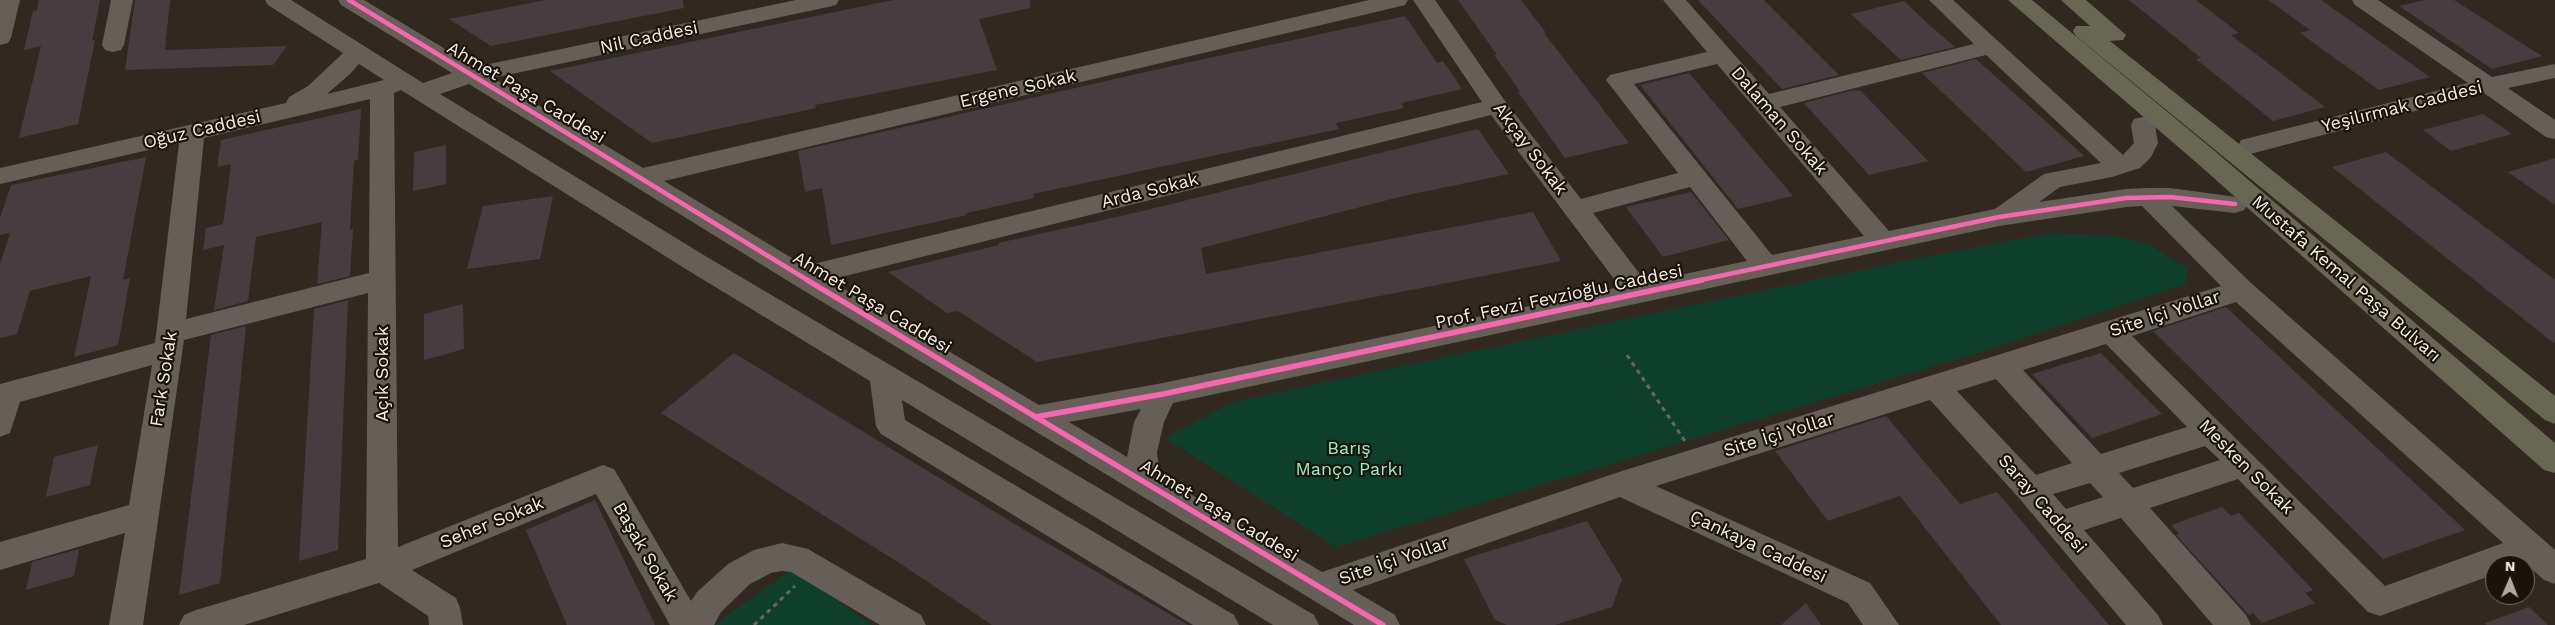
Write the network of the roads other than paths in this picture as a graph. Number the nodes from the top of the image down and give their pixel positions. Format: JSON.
{"nodes":[{"id":1,"x":9,"y":0,"type":"edge"},
{"id":2,"x":122,"y":0,"type":"edge"},
{"id":3,"x":276,"y":0,"type":"edge"},
{"id":4,"x":349,"y":0,"type":"edge"},
{"id":5,"x":828,"y":0,"type":"edge"},
{"id":6,"x":1397,"y":0,"type":"edge"},
{"id":7,"x":1424,"y":0,"type":"edge"},
{"id":8,"x":1674,"y":0,"type":"edge"},
{"id":9,"x":1940,"y":0,"type":"edge"},
{"id":10,"x":1998,"y":0,"type":"edge"},
{"id":11,"x":2019,"y":0,"type":"edge"},
{"id":12,"x":2047,"y":0,"type":"edge"},
{"id":13,"x":2072,"y":0,"type":"edge"},
{"id":14,"x":2363,"y":0,"type":"edge"},
{"id":15,"x":0,"y":38,"type":"edge"},
{"id":16,"x":113,"y":46,"type":"dead end"},
{"id":17,"x":1990,"y":47,"type":"junction"},
{"id":18,"x":356,"y":52,"type":"junction"},
{"id":19,"x":1723,"y":56,"type":"junction"},
{"id":20,"x":2555,"y":71,"type":"edge"},
{"id":21,"x":470,"y":75,"type":"junction"},
{"id":22,"x":2488,"y":85,"type":"junction"},
{"id":23,"x":402,"y":87,"type":"junction"},
{"id":24,"x":2147,"y":95,"type":"junction"},
{"id":25,"x":1765,"y":103,"type":"junction"},
{"id":26,"x":1497,"y":106,"type":"junction"},
{"id":27,"x":279,"y":112,"type":"junction"},
{"id":28,"x":2143,"y":125,"type":"junction"},
{"id":29,"x":2555,"y":131,"type":"edge"},
{"id":30,"x":192,"y":132,"type":"junction"},
{"id":31,"x":2250,"y":146,"type":"junction"},
{"id":32,"x":2120,"y":166,"type":"junction"},
{"id":33,"x":0,"y":176,"type":"edge"},
{"id":34,"x":1695,"y":177,"type":"junction"},
{"id":35,"x":639,"y":178,"type":"junction"},
{"id":36,"x":2148,"y":197,"type":"junction"},
{"id":37,"x":2235,"y":204,"type":"junction"},
{"id":38,"x":1576,"y":209,"type":"junction"},
{"id":39,"x":1999,"y":217,"type":"junction"},
{"id":40,"x":1884,"y":242,"type":"junction"},
{"id":41,"x":1767,"y":267,"type":"junction"},
{"id":42,"x":802,"y":277,"type":"junction"},
{"id":43,"x":383,"y":279,"type":"junction"},
{"id":44,"x":2241,"y":290,"type":"junction"},
{"id":45,"x":1640,"y":294,"type":"junction"},
{"id":46,"x":2111,"y":332,"type":"junction"},
{"id":47,"x":170,"y":342,"type":"junction"},
{"id":48,"x":2489,"y":359,"type":"junction"},
{"id":49,"x":2002,"y":366,"type":"junction"},
{"id":50,"x":884,"y":377,"type":"junction"},
{"id":51,"x":2459,"y":377,"type":"junction"},
{"id":52,"x":1935,"y":386,"type":"junction"},
{"id":53,"x":1163,"y":394,"type":"junction"},
{"id":54,"x":4,"y":395,"type":"edge"},
{"id":55,"x":2555,"y":412,"type":"edge"},
{"id":56,"x":1035,"y":417,"type":"junction"},
{"id":57,"x":0,"y":425,"type":"edge"},
{"id":58,"x":2211,"y":432,"type":"junction"},
{"id":59,"x":2555,"y":461,"type":"edge"},
{"id":60,"x":2244,"y":465,"type":"junction"},
{"id":61,"x":2095,"y":469,"type":"junction"},
{"id":62,"x":603,"y":478,"type":"joint"},
{"id":63,"x":1145,"y":482,"type":"junction"},
{"id":64,"x":1622,"y":484,"type":"junction"},
{"id":65,"x":2030,"y":489,"type":"junction"},
{"id":66,"x":2127,"y":503,"type":"junction"},
{"id":67,"x":144,"y":514,"type":"junction"},
{"id":68,"x":2060,"y":524,"type":"junction"},
{"id":69,"x":2530,"y":547,"type":"junction"},
{"id":70,"x":0,"y":556,"type":"edge"},
{"id":71,"x":382,"y":568,"type":"junction"},
{"id":72,"x":2555,"y":570,"type":"edge"},
{"id":73,"x":1319,"y":586,"type":"junction"},
{"id":74,"x":126,"y":625,"type":"edge"},
{"id":75,"x":196,"y":625,"type":"edge"},
{"id":76,"x":446,"y":625,"type":"edge"},
{"id":77,"x":688,"y":625,"type":"edge"},
{"id":78,"x":698,"y":625,"type":"edge"},
{"id":79,"x":909,"y":625,"type":"edge"},
{"id":80,"x":1222,"y":625,"type":"edge"},
{"id":81,"x":1302,"y":625,"type":"edge"},
{"id":82,"x":1383,"y":625,"type":"edge"},
{"id":83,"x":1882,"y":625,"type":"edge"},
{"id":84,"x":2146,"y":625,"type":"edge"},
{"id":85,"x":2234,"y":625,"type":"edge"}],
"edges":[{"from":1,"to":15,"type":"street"},
{"from":2,"to":16,"type":"street"},
{"from":3,"to":18,"type":"street"},
{"from":4,"to":21,"type":"street","name":"Ahmet Paşa Caddesi"},
{"from":5,"to":21,"type":"street","name":"Nil Caddesi"},
{"from":6,"to":35,"type":"street","name":"Ergene Sokak"},
{"from":7,"to":26,"type":"street","name":"Akçay Sokak"},
{"from":8,"to":19,"type":"street","name":"Dalaman Sokak"},
{"from":9,"to":17,"type":"street"},
{"from":10,"to":28,"type":"highway"},
{"from":11,"to":24,"type":"highway"},
{"from":12,"to":24,"type":"highway"},
{"from":13,"to":31,"type":"highway"},
{"from":14,"to":22,"type":"street"},
{"from":17,"to":25,"type":"street"},
{"from":17,"to":32,"type":"street"},
{"from":18,"to":23,"type":"street"},
{"from":18,"to":27,"type":"street"},
{"from":19,"to":25,"type":"street","name":"Dalaman Sokak"},
{"from":19,"to":34,"type":"street"},
{"from":20,"to":22,"type":"street","name":"Yeşilırmak Caddesi"},
{"from":21,"to":23,"type":"street","name":"Nil Caddesi"},
{"from":21,"to":35,"type":"street","name":"Ahmet Paşa Caddesi"},
{"from":22,"to":29,"type":"street"},
{"from":22,"to":31,"type":"street","name":"Yeşilırmak Caddesi"},
{"from":23,"to":27,"type":"street","name":"Oğuz Caddesi"},
{"from":23,"to":43,"type":"street","name":"Açık Sokak"},
{"from":23,"to":50,"type":"street"},
{"from":24,"to":48,"type":"highway","name":"Mustafa Kemal Paşa Bulvarı"},
{"from":24,"to":51,"type":"highway","name":"Mustafa Kemal Paşa Bulvarı"},
{"from":25,"to":40,"type":"street","name":"Dalaman Sokak"},
{"from":26,"to":38,"type":"street","name":"Akçay Sokak"},
{"from":26,"to":42,"type":"street","name":"Arda Sokak"},
{"from":27,"to":30,"type":"street","name":"Oğuz Caddesi"},
{"from":28,"to":32,"type":"street"},
{"from":28,"to":37,"type":"highway"},
{"from":30,"to":33,"type":"street","name":"Oğuz Caddesi"},
{"from":30,"to":47,"type":"street","name":"Fark Sokak"},
{"from":31,"to":48,"type":"highway"},
{"from":32,"to":39,"type":"street"},
{"from":34,"to":38,"type":"street"},
{"from":34,"to":41,"type":"street"},
{"from":35,"to":42,"type":"street","name":"Ahmet Paşa Caddesi"},
{"from":36,"to":37,"type":"street","name":"Prof. Fevzi Fevzioğlu Caddesi"},
{"from":36,"to":39,"type":"street","name":"Prof. Fevzi Fevzioğlu Caddesi"},
{"from":36,"to":44,"type":"street"},
{"from":37,"to":51,"type":"highway"},
{"from":38,"to":45,"type":"street","name":"Akçay Sokak"},
{"from":39,"to":40,"type":"street","name":"Prof. Fevzi Fevzioğlu Caddesi"},
{"from":40,"to":41,"type":"street","name":"Prof. Fevzi Fevzioğlu Caddesi"},
{"from":41,"to":45,"type":"street","name":"Prof. Fevzi Fevzioğlu Caddesi"},
{"from":42,"to":56,"type":"street","name":"Ahmet Paşa Caddesi"},
{"from":43,"to":47,"type":"street"},
{"from":43,"to":71,"type":"street","name":"Açık Sokak"},
{"from":44,"to":46,"type":"street","name":"Site İçi Yollar"},
{"from":44,"to":69,"type":"street"},
{"from":45,"to":53,"type":"street","name":"Prof. Fevzi Fevzioğlu Caddesi"},
{"from":46,"to":49,"type":"street","name":"Site İçi Yollar"},
{"from":46,"to":58,"type":"street","name":"Mesken Sokak"},
{"from":47,"to":54,"type":"street"},
{"from":47,"to":67,"type":"street","name":"Fark Sokak"},
{"from":48,"to":55,"type":"highway","name":"Mustafa Kemal Paşa Bulvarı"},
{"from":49,"to":52,"type":"street","name":"Site İçi Yollar"},
{"from":49,"to":61,"type":"street"},
{"from":50,"to":80,"type":"street"},
{"from":50,"to":81,"type":"street"},
{"from":51,"to":59,"type":"highway","name":"Mustafa Kemal Paşa Bulvarı"},
{"from":52,"to":64,"type":"street","name":"Site İçi Yollar"},
{"from":52,"to":65,"type":"street","name":"Saray Caddesi"},
{"from":53,"to":56,"type":"street","name":"Prof. Fevzi Fevzioğlu Caddesi"},
{"from":53,"to":63,"type":"street"},
{"from":54,"to":57,"type":"street"},
{"from":56,"to":63,"type":"street","name":"Ahmet Paşa Caddesi"},
{"from":58,"to":60,"type":"street","name":"Mesken Sokak"},
{"from":58,"to":61,"type":"street"},
{"from":60,"to":66,"type":"street"},
{"from":60,"to":69,"type":"street","name":"Mesken Sokak"},
{"from":61,"to":65,"type":"street"},
{"from":61,"to":66,"type":"street"},
{"from":62,"to":71,"type":"street","name":"Seher Sokak"},
{"from":62,"to":77,"type":"street","name":"Başak Sokak"},
{"from":63,"to":73,"type":"street","name":"Ahmet Paşa Caddesi"},
{"from":64,"to":73,"type":"street","name":"Site İçi Yollar"},
{"from":64,"to":83,"type":"street","name":"Çankaya Caddesi"},
{"from":65,"to":68,"type":"street","name":"Saray Caddesi"},
{"from":66,"to":68,"type":"street"},
{"from":66,"to":85,"type":"street"},
{"from":67,"to":70,"type":"street"},
{"from":67,"to":74,"type":"street","name":"Fark Sokak"},
{"from":68,"to":84,"type":"street","name":"Saray Caddesi"},
{"from":69,"to":72,"type":"street"},
{"from":71,"to":75,"type":"street"},
{"from":71,"to":76,"type":"street"},
{"from":73,"to":82,"type":"street","name":"Ahmet Paşa Caddesi"},
{"from":78,"to":79,"type":"street"}]}
